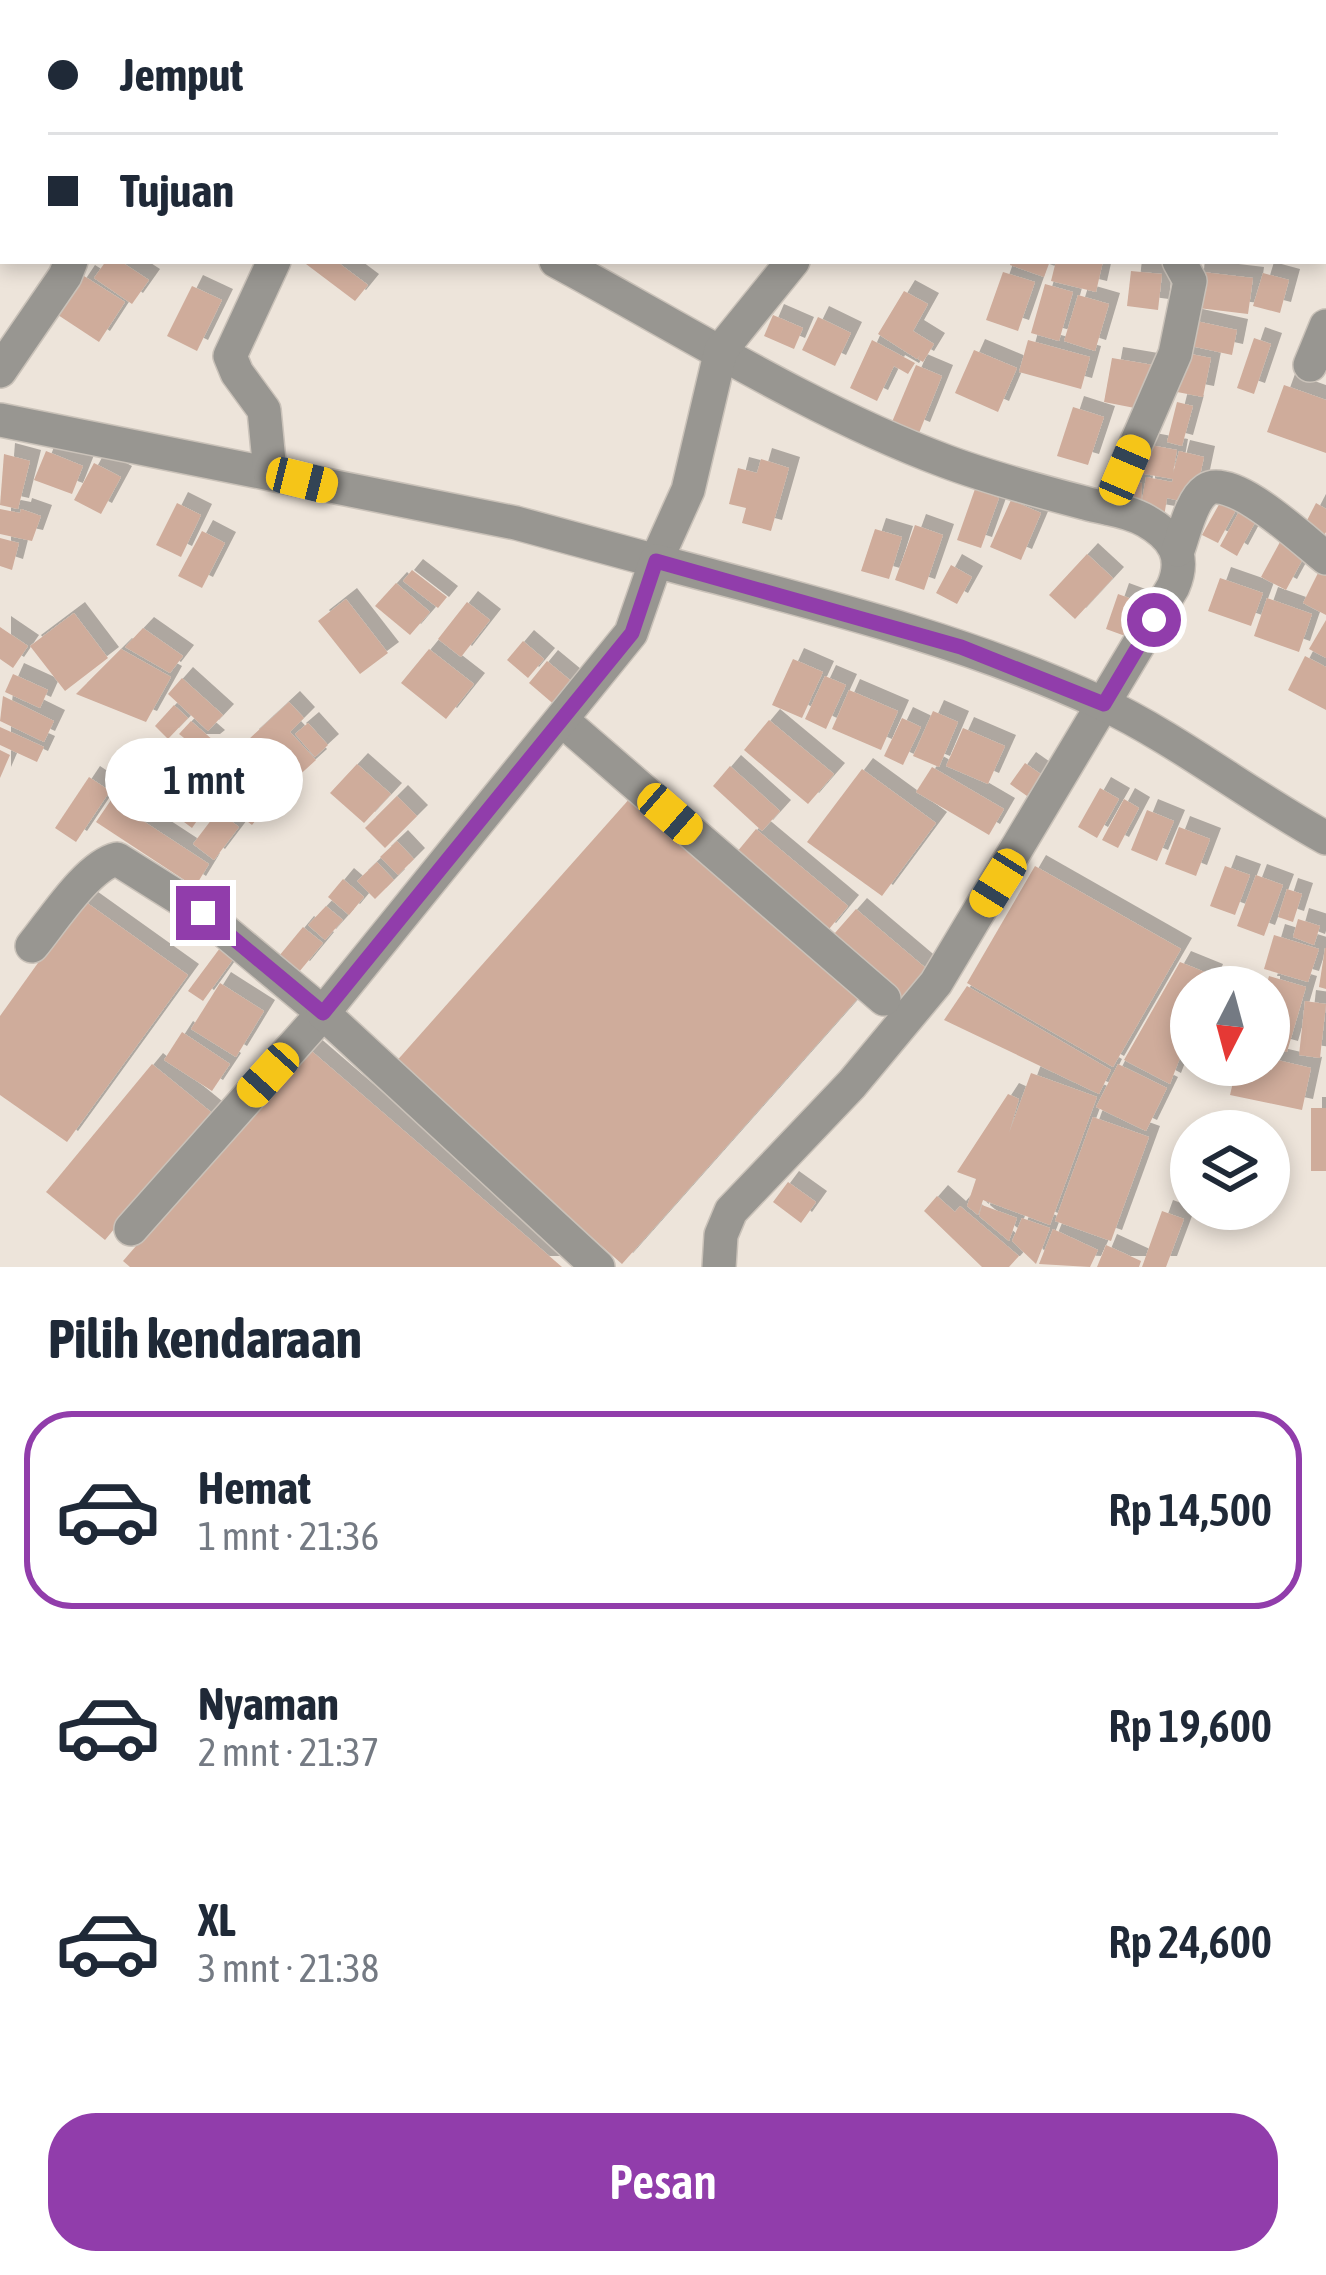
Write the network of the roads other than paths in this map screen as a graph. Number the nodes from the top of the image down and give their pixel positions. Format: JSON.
{"nodes":[{"id":1,"x":69,"y":264,"type":"edge"},
{"id":2,"x":273,"y":264,"type":"edge"},
{"id":3,"x":562,"y":264,"type":"edge"},
{"id":4,"x":791,"y":264,"type":"edge"},
{"id":5,"x":1182,"y":264,"type":"edge"},
{"id":6,"x":1326,"y":326,"type":"edge"},
{"id":7,"x":721,"y":350,"type":"junction"},
{"id":8,"x":1310,"y":365,"type":"dead end"},
{"id":9,"x":0,"y":370,"type":"edge"},
{"id":10,"x":0,"y":420,"type":"edge"},
{"id":11,"x":269,"y":472,"type":"junction"},
{"id":12,"x":1108,"y":508,"type":"junction"},
{"id":13,"x":1178,"y":550,"type":"junction"},
{"id":14,"x":1326,"y":558,"type":"edge"},
{"id":15,"x":656,"y":561,"type":"junction"},
{"id":16,"x":1104,"y":704,"type":"junction"},
{"id":17,"x":563,"y":722,"type":"junction"},
{"id":18,"x":1326,"y":838,"type":"edge"},
{"id":19,"x":32,"y":946,"type":"dead end"},
{"id":20,"x":884,"y":999,"type":"dead end"},
{"id":21,"x":323,"y":1013,"type":"junction"},
{"id":22,"x":131,"y":1229,"type":"dead end"},
{"id":23,"x":598,"y":1267,"type":"edge"},
{"id":24,"x":719,"y":1267,"type":"edge"}],
"edges":[{"from":1,"to":9,"type":"street"},
{"from":2,"to":11,"type":"street"},
{"from":3,"to":7,"type":"street"},
{"from":4,"to":7,"type":"street"},
{"from":5,"to":12,"type":"street"},
{"from":6,"to":8,"type":"street"},
{"from":7,"to":12,"type":"street"},
{"from":7,"to":15,"type":"street"},
{"from":10,"to":11,"type":"street"},
{"from":11,"to":15,"type":"street"},
{"from":12,"to":13,"type":"street"},
{"from":13,"to":14,"type":"street"},
{"from":13,"to":16,"type":"street"},
{"from":15,"to":16,"type":"street"},
{"from":15,"to":17,"type":"street"},
{"from":16,"to":18,"type":"street"},
{"from":16,"to":24,"type":"street"},
{"from":17,"to":20,"type":"street"},
{"from":17,"to":21,"type":"street"},
{"from":19,"to":21,"type":"street"},
{"from":21,"to":22,"type":"street"},
{"from":21,"to":23,"type":"street"}]}
